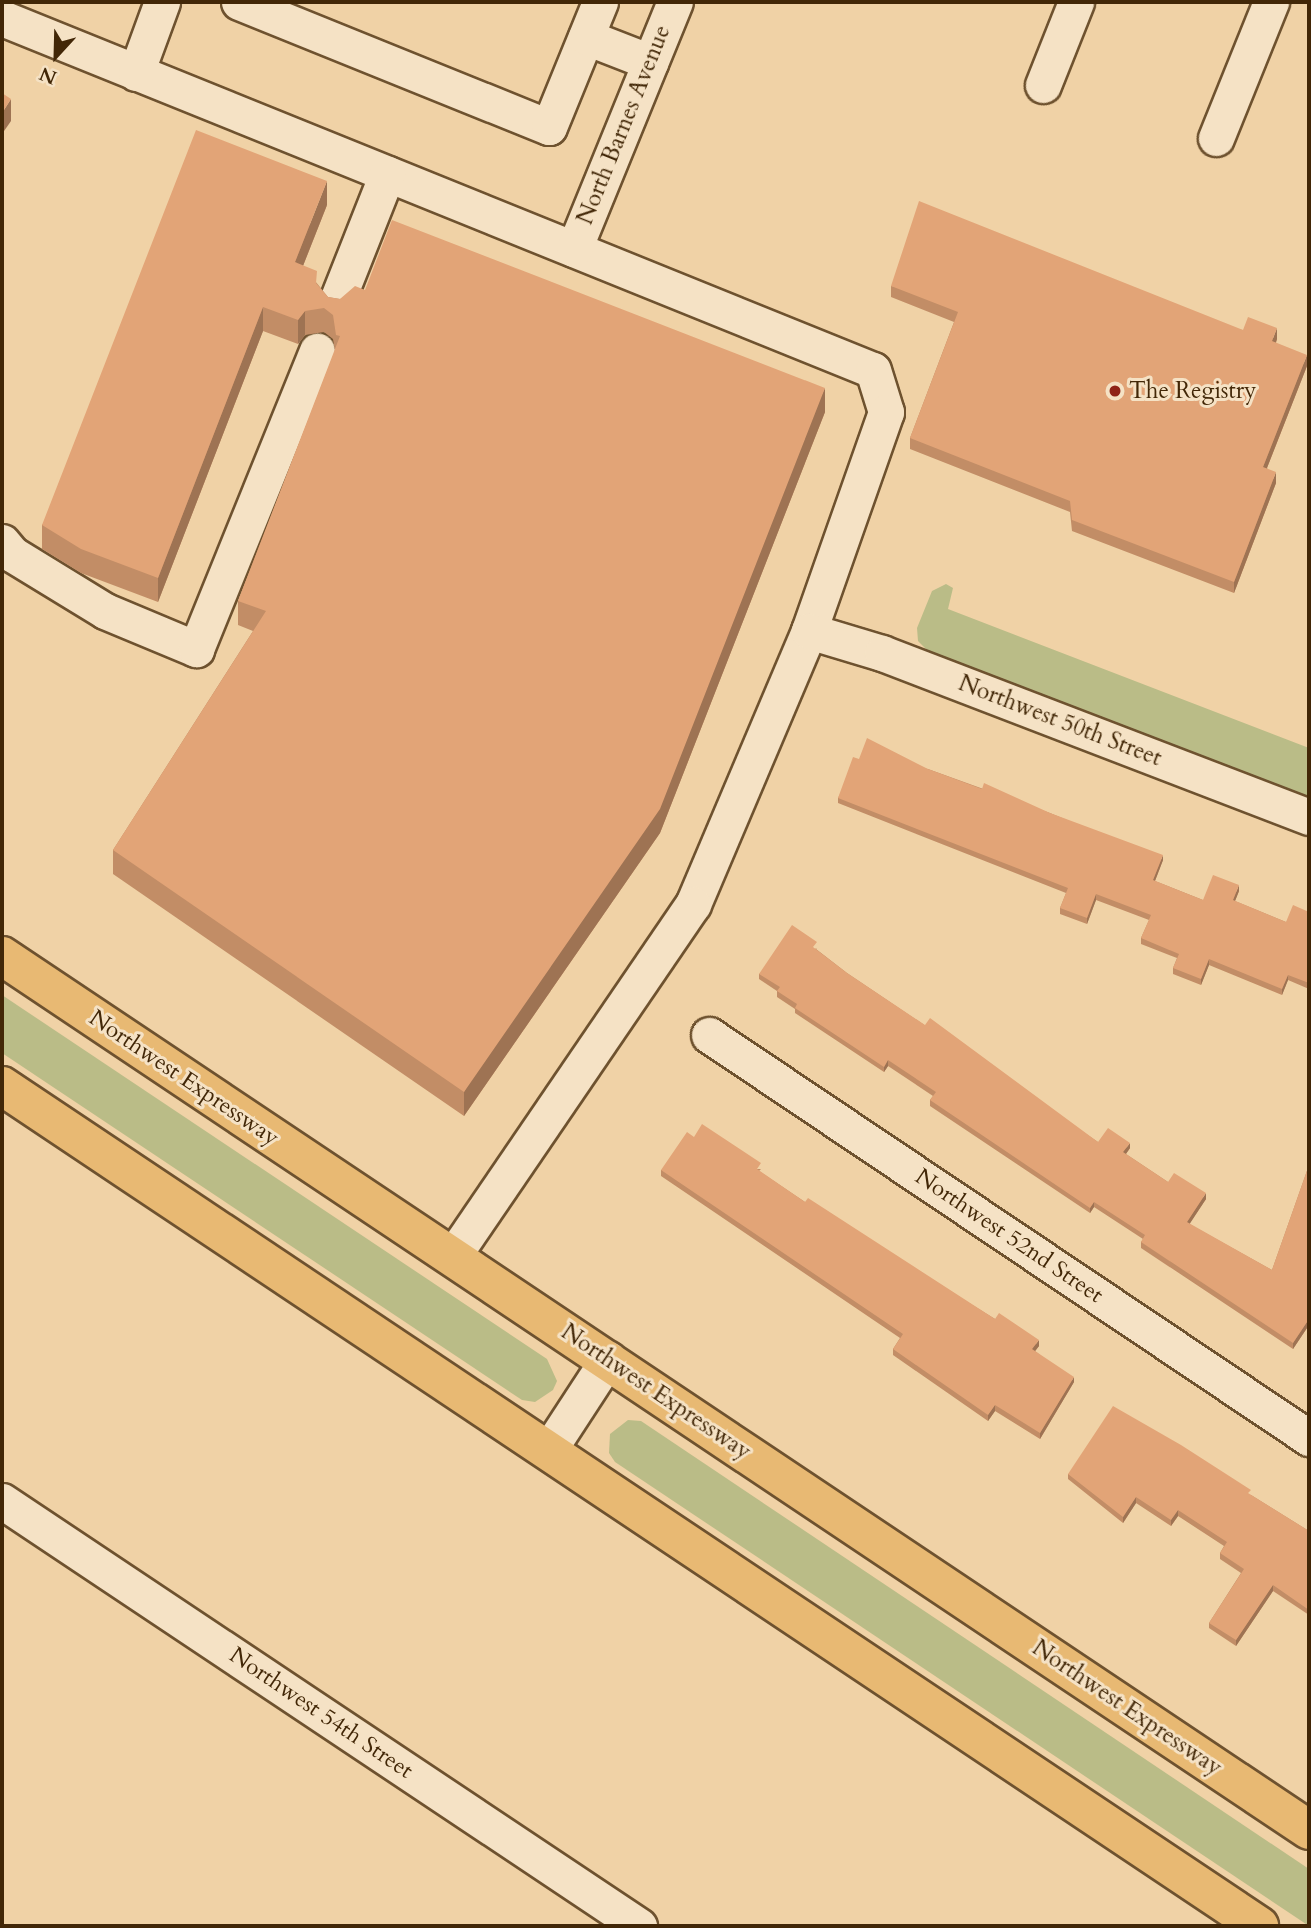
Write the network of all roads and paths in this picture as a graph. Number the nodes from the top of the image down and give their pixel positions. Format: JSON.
{"nodes":[{"id":1,"x":162,"y":2,"type":"edge"},
{"id":2,"x":239,"y":2,"type":"edge"},
{"id":3,"x":600,"y":2,"type":"edge"},
{"id":4,"x":675,"y":2,"type":"edge"},
{"id":5,"x":1076,"y":2,"type":"edge"},
{"id":6,"x":1272,"y":2,"type":"edge"},
{"id":7,"x":2,"y":18,"type":"edge"},
{"id":8,"x":586,"y":37,"type":"junction"},
{"id":9,"x":650,"y":62,"type":"junction"},
{"id":10,"x":136,"y":73,"type":"junction"},
{"id":11,"x":1043,"y":85,"type":"dead end"},
{"id":12,"x":1216,"y":138,"type":"dead end"},
{"id":13,"x":387,"y":174,"type":"junction"},
{"id":14,"x":574,"y":249,"type":"junction"},
{"id":15,"x":336,"y":303,"type":"edge"},
{"id":16,"x":317,"y":352,"type":"dead end"},
{"id":17,"x":2,"y":541,"type":"edge"},
{"id":18,"x":809,"y":631,"type":"junction"},
{"id":19,"x":1309,"y":817,"type":"edge"},
{"id":20,"x":2,"y":956,"type":"edge"},
{"id":21,"x":709,"y":1035,"type":"dead end"},
{"id":22,"x":2,"y":1086,"type":"edge"},
{"id":23,"x":453,"y":1256,"type":"junction"},
{"id":24,"x":608,"y":1359,"type":"junction"},
{"id":25,"x":1309,"y":1438,"type":"edge"},
{"id":26,"x":548,"y":1451,"type":"junction"},
{"id":27,"x":2,"y":1501,"type":"edge"},
{"id":28,"x":1309,"y":1830,"type":"edge"},
{"id":29,"x":639,"y":1926,"type":"edge"},
{"id":30,"x":1259,"y":1926,"type":"edge"}],
"edges":[{"from":1,"to":10,"type":"street"},
{"from":2,"to":8,"type":"street"},
{"from":3,"to":8,"type":"street"},
{"from":4,"to":9,"type":"street","name":"North Barnes Avenue"},
{"from":5,"to":11,"type":"street"},
{"from":6,"to":12,"type":"street"},
{"from":7,"to":10,"type":"street"},
{"from":8,"to":9,"type":"street"},
{"from":9,"to":14,"type":"street","name":"North Barnes Avenue"},
{"from":10,"to":13,"type":"street"},
{"from":13,"to":14,"type":"street"},
{"from":13,"to":15,"type":"street"},
{"from":14,"to":18,"type":"street"},
{"from":16,"to":17,"type":"street"},
{"from":18,"to":19,"type":"street","name":"Northwest 50th Street"},
{"from":18,"to":23,"type":"street"},
{"from":20,"to":23,"type":"highway","name":"Northwest Expressway"},
{"from":21,"to":25,"type":"street","name":"Northwest 52nd Street"},
{"from":22,"to":26,"type":"highway"},
{"from":23,"to":24,"type":"highway","name":"Northwest Expressway"},
{"from":24,"to":26,"type":"street"},
{"from":24,"to":28,"type":"highway","name":"Northwest Expressway"},
{"from":26,"to":30,"type":"highway"},
{"from":27,"to":29,"type":"street","name":"Northwest 54th Street"}]}
